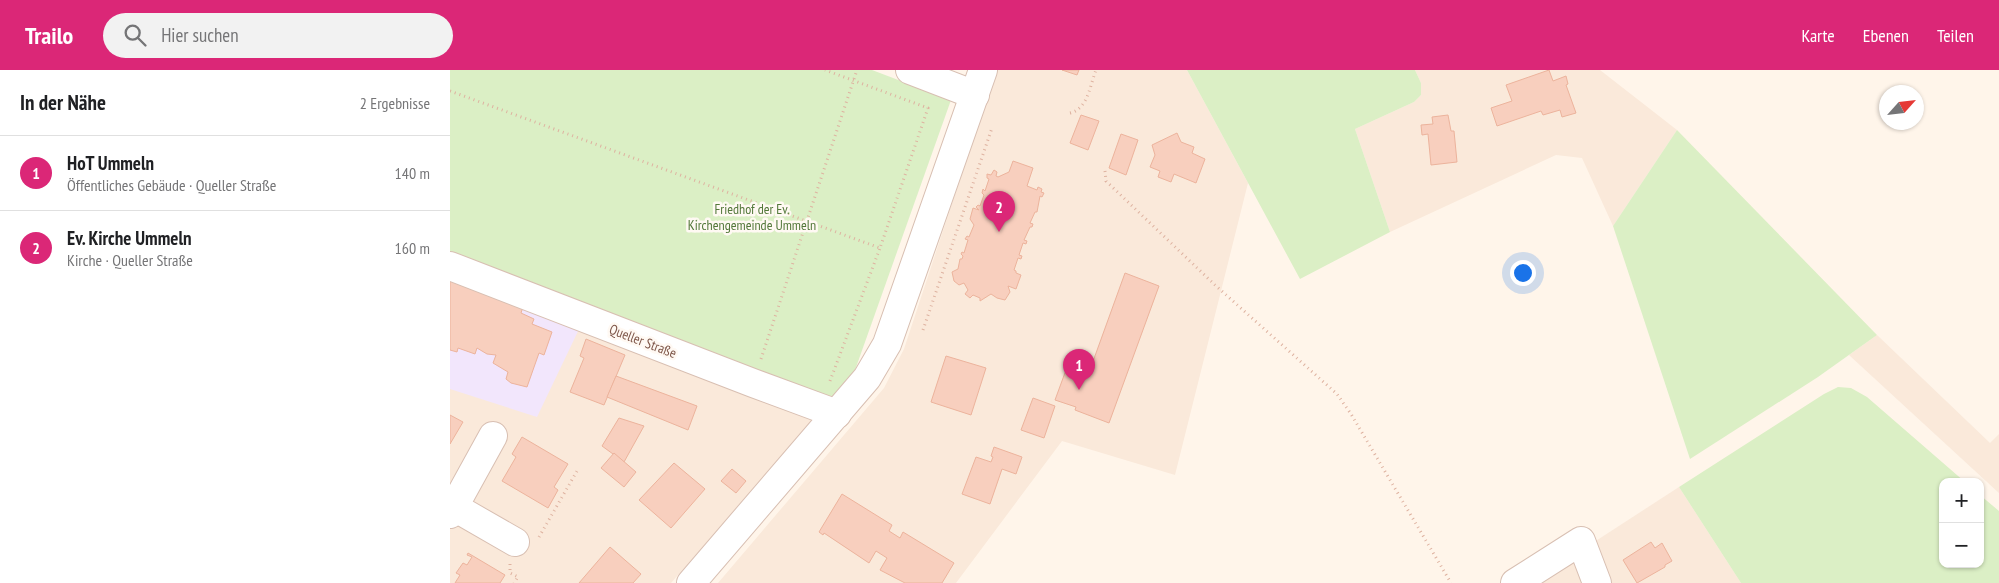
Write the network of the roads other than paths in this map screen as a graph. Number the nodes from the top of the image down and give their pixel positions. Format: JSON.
{"nodes":[{"id":1,"x":910,"y":70,"type":"edge"},
{"id":2,"x":979,"y":82,"type":"edge"},
{"id":3,"x":450,"y":266,"type":"edge"},
{"id":4,"x":837,"y":414,"type":"junction"},
{"id":5,"x":493,"y":436,"type":"dead end"},
{"id":6,"x":452,"y":510,"type":"edge"},
{"id":7,"x":515,"y":542,"type":"dead end"},
{"id":8,"x":691,"y":583,"type":"edge"},
{"id":9,"x":1515,"y":583,"type":"edge"},
{"id":10,"x":1597,"y":583,"type":"edge"}],
"edges":[{"from":1,"to":2,"type":"street"},
{"from":2,"to":4,"type":"street"},
{"from":3,"to":4,"type":"street","name":"Queller Straße"},
{"from":4,"to":8,"type":"street"},
{"from":5,"to":6,"type":"street"},
{"from":6,"to":7,"type":"street"},
{"from":9,"to":10,"type":"street"}]}
